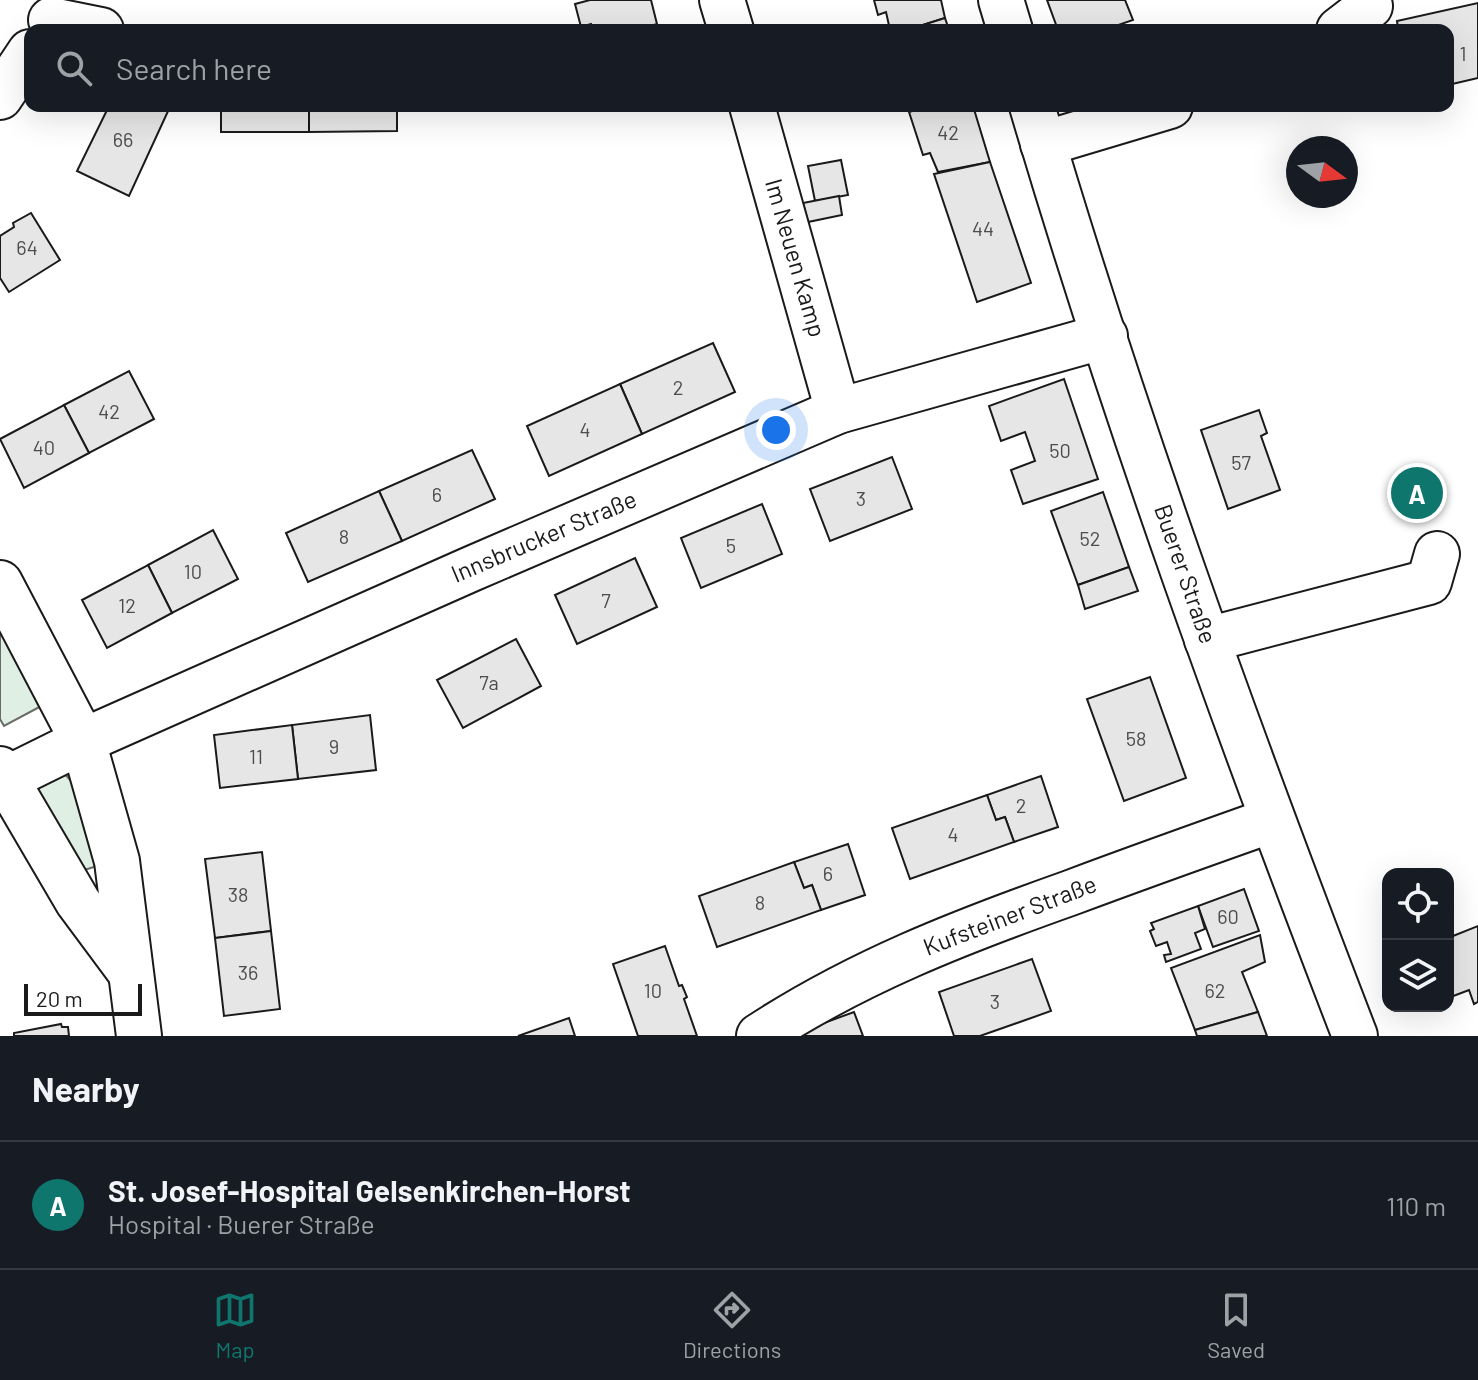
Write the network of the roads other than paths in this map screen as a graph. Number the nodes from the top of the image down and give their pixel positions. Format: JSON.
{"nodes":[{"id":1,"x":722,"y":0,"type":"edge"},
{"id":2,"x":1001,"y":0,"type":"edge"},
{"id":3,"x":1368,"y":0,"type":"edge"},
{"id":4,"x":729,"y":24,"type":"edge"},
{"id":5,"x":1008,"y":24,"type":"edge"},
{"id":6,"x":1347,"y":24,"type":"edge"},
{"id":7,"x":24,"y":59,"type":"edge"},
{"id":8,"x":0,"y":97,"type":"edge"},
{"id":9,"x":754,"y":112,"type":"edge"},
{"id":10,"x":1128,"y":112,"type":"edge"},
{"id":11,"x":1038,"y":125,"type":"edge"},
{"id":12,"x":1105,"y":336,"type":"junction"},
{"id":13,"x":838,"y":411,"type":"junction"},
{"id":14,"x":1437,"y":554,"type":"dead end"},
{"id":15,"x":0,"y":583,"type":"edge"},
{"id":16,"x":1207,"y":640,"type":"junction"},
{"id":17,"x":83,"y":741,"type":"junction"},
{"id":18,"x":2,"y":777,"type":"edge"},
{"id":19,"x":1272,"y":820,"type":"junction"},
{"id":20,"x":131,"y":972,"type":"junction"},
{"id":21,"x":139,"y":1036,"type":"edge"},
{"id":22,"x":759,"y":1036,"type":"edge"},
{"id":23,"x":1355,"y":1036,"type":"edge"}],
"edges":[{"from":1,"to":4,"type":"street"},
{"from":2,"to":5,"type":"street"},
{"from":3,"to":6,"type":"street"},
{"from":7,"to":8,"type":"street"},
{"from":9,"to":13,"type":"street","name":"Im Neuen Kamp"},
{"from":10,"to":11,"type":"street"},
{"from":11,"to":12,"type":"street","name":"Buerer Straße"},
{"from":12,"to":13,"type":"street","name":"Innsbrucker Straße"},
{"from":12,"to":16,"type":"street","name":"Buerer Straße"},
{"from":13,"to":17,"type":"street","name":"Innsbrucker Straße"},
{"from":14,"to":16,"type":"street"},
{"from":15,"to":17,"type":"street"},
{"from":16,"to":19,"type":"street","name":"Buerer Straße"},
{"from":17,"to":18,"type":"street","name":"Innsbrucker Straße"},
{"from":17,"to":20,"type":"street"},
{"from":18,"to":20,"type":"street"},
{"from":19,"to":22,"type":"street","name":"Kufsteiner Straße"},
{"from":19,"to":23,"type":"street","name":"Buerer Straße"},
{"from":20,"to":21,"type":"street"}]}
